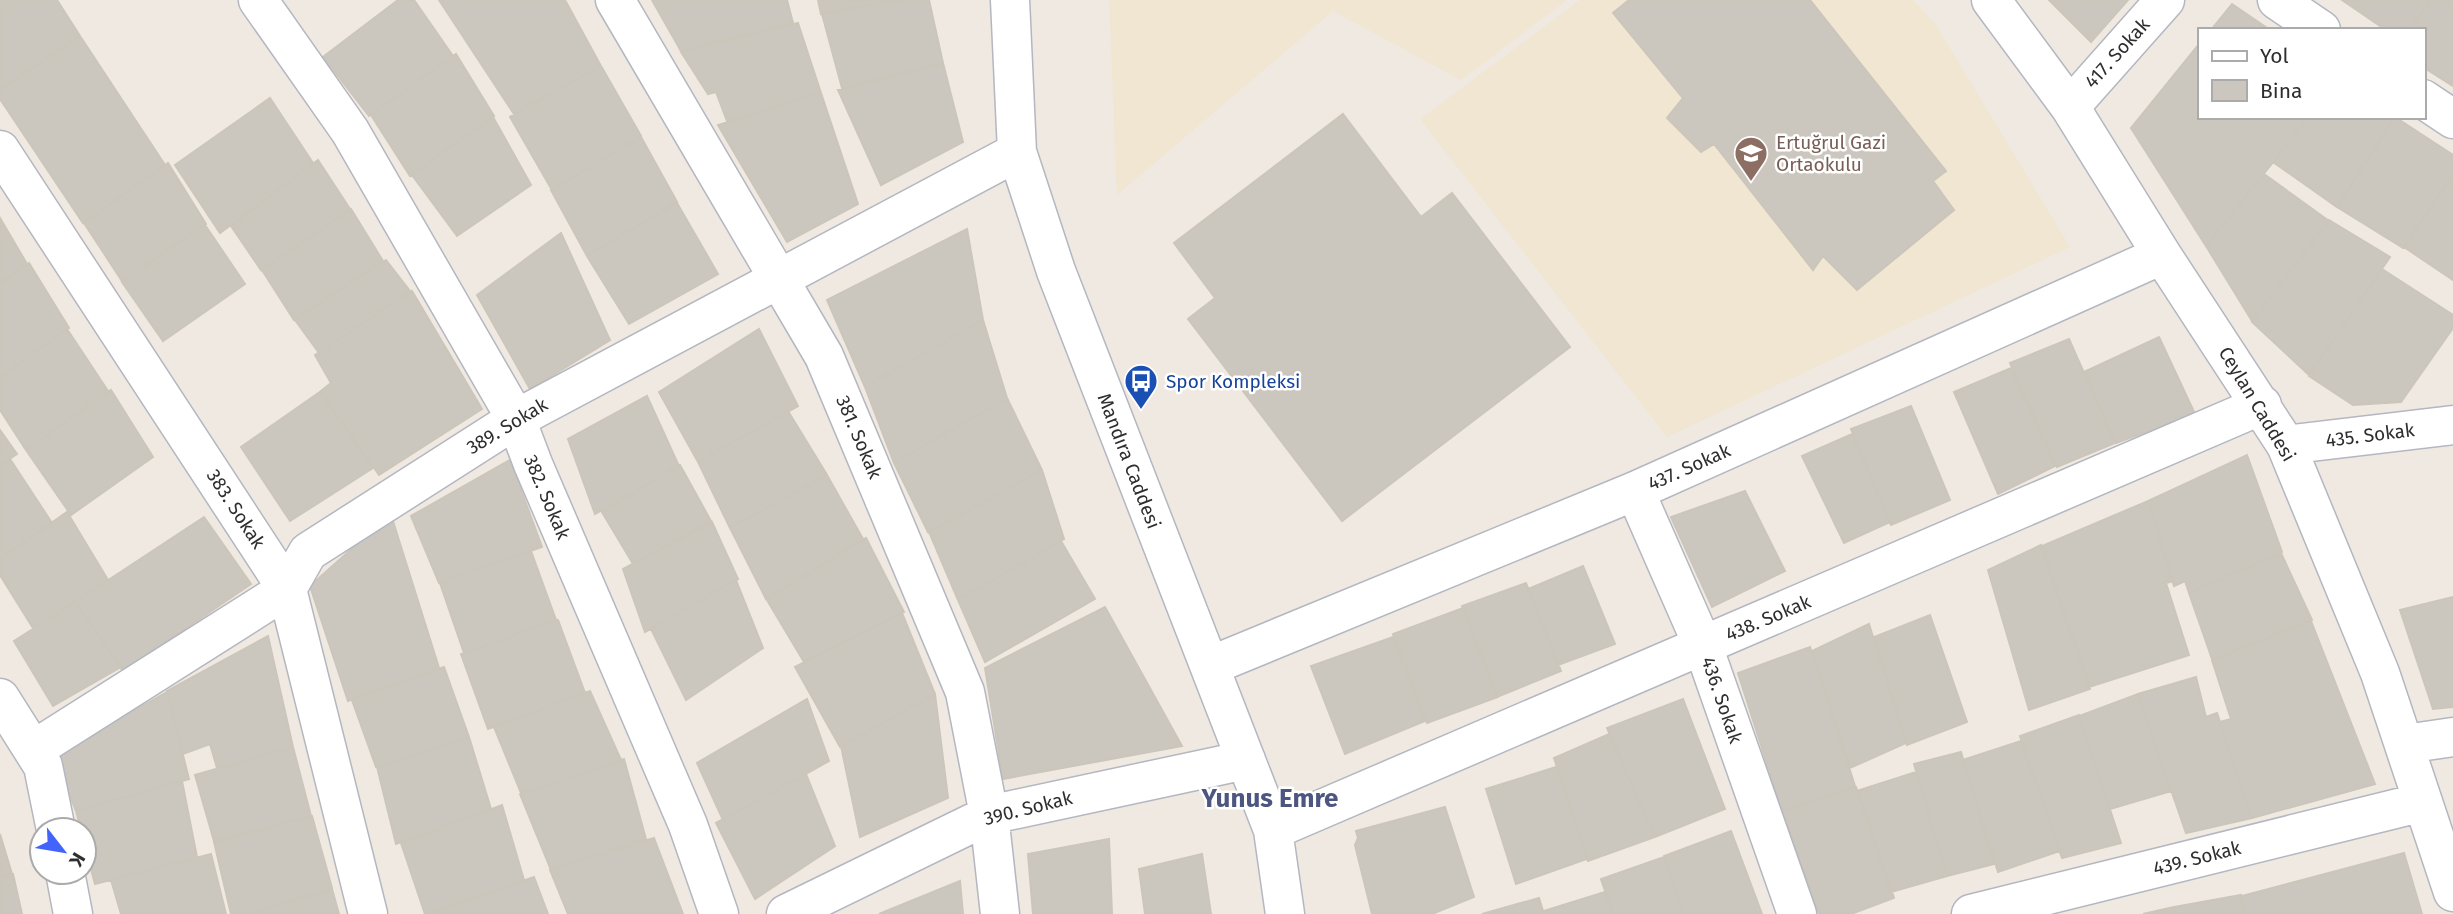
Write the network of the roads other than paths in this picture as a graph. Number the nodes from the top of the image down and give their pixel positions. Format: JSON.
{"nodes":[{"id":1,"x":258,"y":0,"type":"edge"},
{"id":2,"x":615,"y":0,"type":"edge"},
{"id":3,"x":1010,"y":0,"type":"edge"},
{"id":4,"x":1991,"y":0,"type":"edge"},
{"id":5,"x":2165,"y":0,"type":"edge"},
{"id":6,"x":2277,"y":0,"type":"edge"},
{"id":7,"x":2318,"y":28,"type":"edge"},
{"id":8,"x":2425,"y":100,"type":"edge"},
{"id":9,"x":2070,"y":107,"type":"junction"},
{"id":10,"x":2453,"y":119,"type":"edge"},
{"id":11,"x":0,"y":150,"type":"edge"},
{"id":12,"x":1017,"y":152,"type":"junction"},
{"id":13,"x":2162,"y":255,"type":"junction"},
{"id":14,"x":778,"y":281,"type":"junction"},
{"id":15,"x":2262,"y":405,"type":"junction"},
{"id":16,"x":516,"y":419,"type":"junction"},
{"id":17,"x":2453,"y":425,"type":"edge"},
{"id":18,"x":2286,"y":444,"type":"junction"},
{"id":19,"x":1635,"y":491,"type":"junction"},
{"id":20,"x":287,"y":589,"type":"junction"},
{"id":21,"x":1703,"y":646,"type":"junction"},
{"id":22,"x":1210,"y":666,"type":"junction"},
{"id":23,"x":0,"y":698,"type":"edge"},
{"id":24,"x":2453,"y":737,"type":"edge"},
{"id":25,"x":2405,"y":744,"type":"junction"},
{"id":26,"x":33,"y":750,"type":"junction"},
{"id":27,"x":1246,"y":760,"type":"junction"},
{"id":28,"x":2423,"y":802,"type":"junction"},
{"id":29,"x":989,"y":815,"type":"junction"},
{"id":30,"x":53,"y":816,"type":"edge"},
{"id":31,"x":1273,"y":830,"type":"junction"},
{"id":32,"x":68,"y":886,"type":"edge"},
{"id":33,"x":2453,"y":892,"type":"edge"},
{"id":34,"x":74,"y":914,"type":"edge"},
{"id":35,"x":368,"y":914,"type":"edge"},
{"id":36,"x":719,"y":914,"type":"edge"},
{"id":37,"x":786,"y":914,"type":"edge"},
{"id":38,"x":1000,"y":914,"type":"edge"},
{"id":39,"x":1285,"y":914,"type":"edge"},
{"id":40,"x":1797,"y":914,"type":"edge"},
{"id":41,"x":1971,"y":914,"type":"edge"}],
"edges":[{"from":1,"to":16,"type":"street","name":"382. Sokak"},
{"from":2,"to":14,"type":"street","name":"381. Sokak"},
{"from":3,"to":12,"type":"street","name":"Mandıra Caddesi"},
{"from":4,"to":9,"type":"street","name":"Ceylan Caddesi"},
{"from":5,"to":9,"type":"street","name":"417. Sokak"},
{"from":6,"to":7,"type":"street"},
{"from":8,"to":10,"type":"street"},
{"from":9,"to":13,"type":"street","name":"Ceylan Caddesi"},
{"from":11,"to":20,"type":"street","name":"383. Sokak"},
{"from":12,"to":14,"type":"street","name":"389. Sokak"},
{"from":12,"to":22,"type":"street","name":"Mandıra Caddesi"},
{"from":13,"to":15,"type":"street","name":"Ceylan Caddesi"},
{"from":13,"to":19,"type":"street","name":"437. Sokak"},
{"from":14,"to":16,"type":"street","name":"389. Sokak"},
{"from":14,"to":29,"type":"street","name":"381. Sokak"},
{"from":15,"to":18,"type":"street","name":"Ceylan Caddesi"},
{"from":15,"to":21,"type":"street","name":"438. Sokak"},
{"from":16,"to":20,"type":"street","name":"389. Sokak"},
{"from":16,"to":36,"type":"street","name":"382. Sokak"},
{"from":17,"to":18,"type":"street","name":"435. Sokak"},
{"from":18,"to":25,"type":"street","name":"Ceylan Caddesi"},
{"from":19,"to":21,"type":"street","name":"436. Sokak"},
{"from":19,"to":22,"type":"street","name":"437. Sokak"},
{"from":20,"to":26,"type":"street","name":"389. Sokak"},
{"from":20,"to":35,"type":"street","name":"383. Sokak"},
{"from":21,"to":31,"type":"street","name":"438. Sokak"},
{"from":21,"to":40,"type":"street","name":"436. Sokak"},
{"from":22,"to":27,"type":"street","name":"Mandıra Caddesi"},
{"from":23,"to":26,"type":"street"},
{"from":24,"to":25,"type":"street"},
{"from":25,"to":28,"type":"street","name":"Ceylan Caddesi"},
{"from":26,"to":30,"type":"street"},
{"from":27,"to":29,"type":"street","name":"390. Sokak"},
{"from":27,"to":31,"type":"street","name":"Mandıra Caddesi"},
{"from":28,"to":33,"type":"street","name":"Ceylan Caddesi"},
{"from":28,"to":41,"type":"street","name":"439. Sokak"},
{"from":29,"to":37,"type":"street","name":"390. Sokak"},
{"from":29,"to":38,"type":"street","name":"381. Sokak"},
{"from":31,"to":39,"type":"street","name":"Mandıra Caddesi"},
{"from":32,"to":34,"type":"street"}]}
